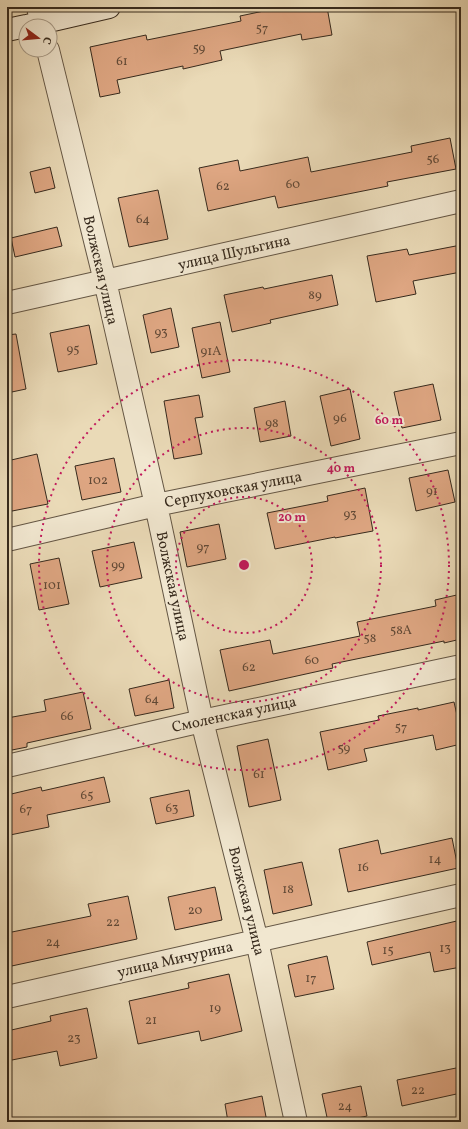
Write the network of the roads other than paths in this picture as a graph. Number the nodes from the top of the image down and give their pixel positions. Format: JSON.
{"nodes":[{"id":1,"x":109,"y":7,"type":"edge"},
{"id":2,"x":55,"y":18,"type":"edge"},
{"id":3,"x":18,"y":27,"type":"edge"},
{"id":4,"x":7,"y":30,"type":"edge"},
{"id":5,"x":50,"y":58,"type":"edge"},
{"id":6,"x":461,"y":201,"type":"edge"},
{"id":7,"x":104,"y":281,"type":"junction"},
{"id":8,"x":7,"y":303,"type":"edge"},
{"id":9,"x":461,"y":444,"type":"edge"},
{"id":10,"x":156,"y":505,"type":"junction"},
{"id":11,"x":7,"y":540,"type":"edge"},
{"id":12,"x":461,"y":666,"type":"edge"},
{"id":13,"x":202,"y":721,"type":"junction"},
{"id":14,"x":7,"y":766,"type":"edge"},
{"id":15,"x":461,"y":895,"type":"edge"},
{"id":16,"x":257,"y":941,"type":"junction"},
{"id":17,"x":7,"y":997,"type":"edge"},
{"id":18,"x":296,"y":1122,"type":"edge"}],
"edges":[{"from":1,"to":2,"type":"street"},
{"from":3,"to":4,"type":"street"},
{"from":5,"to":7,"type":"street","name":"Волжская улица"},
{"from":6,"to":7,"type":"street","name":"улица Шульгина"},
{"from":7,"to":8,"type":"street","name":"улица Шульгина"},
{"from":7,"to":10,"type":"street","name":"Волжская улица"},
{"from":9,"to":10,"type":"street","name":"Серпуховская улица"},
{"from":10,"to":11,"type":"street","name":"Серпуховская улица"},
{"from":10,"to":13,"type":"street","name":"Волжская улица"},
{"from":12,"to":13,"type":"street","name":"Смоленская улица"},
{"from":13,"to":14,"type":"street","name":"Смоленская улица"},
{"from":13,"to":16,"type":"street","name":"Волжская улица"},
{"from":15,"to":16,"type":"street","name":"улица Мичурина"},
{"from":16,"to":17,"type":"street","name":"улица Мичурина"},
{"from":16,"to":18,"type":"street","name":"Волжская улица"}]}
